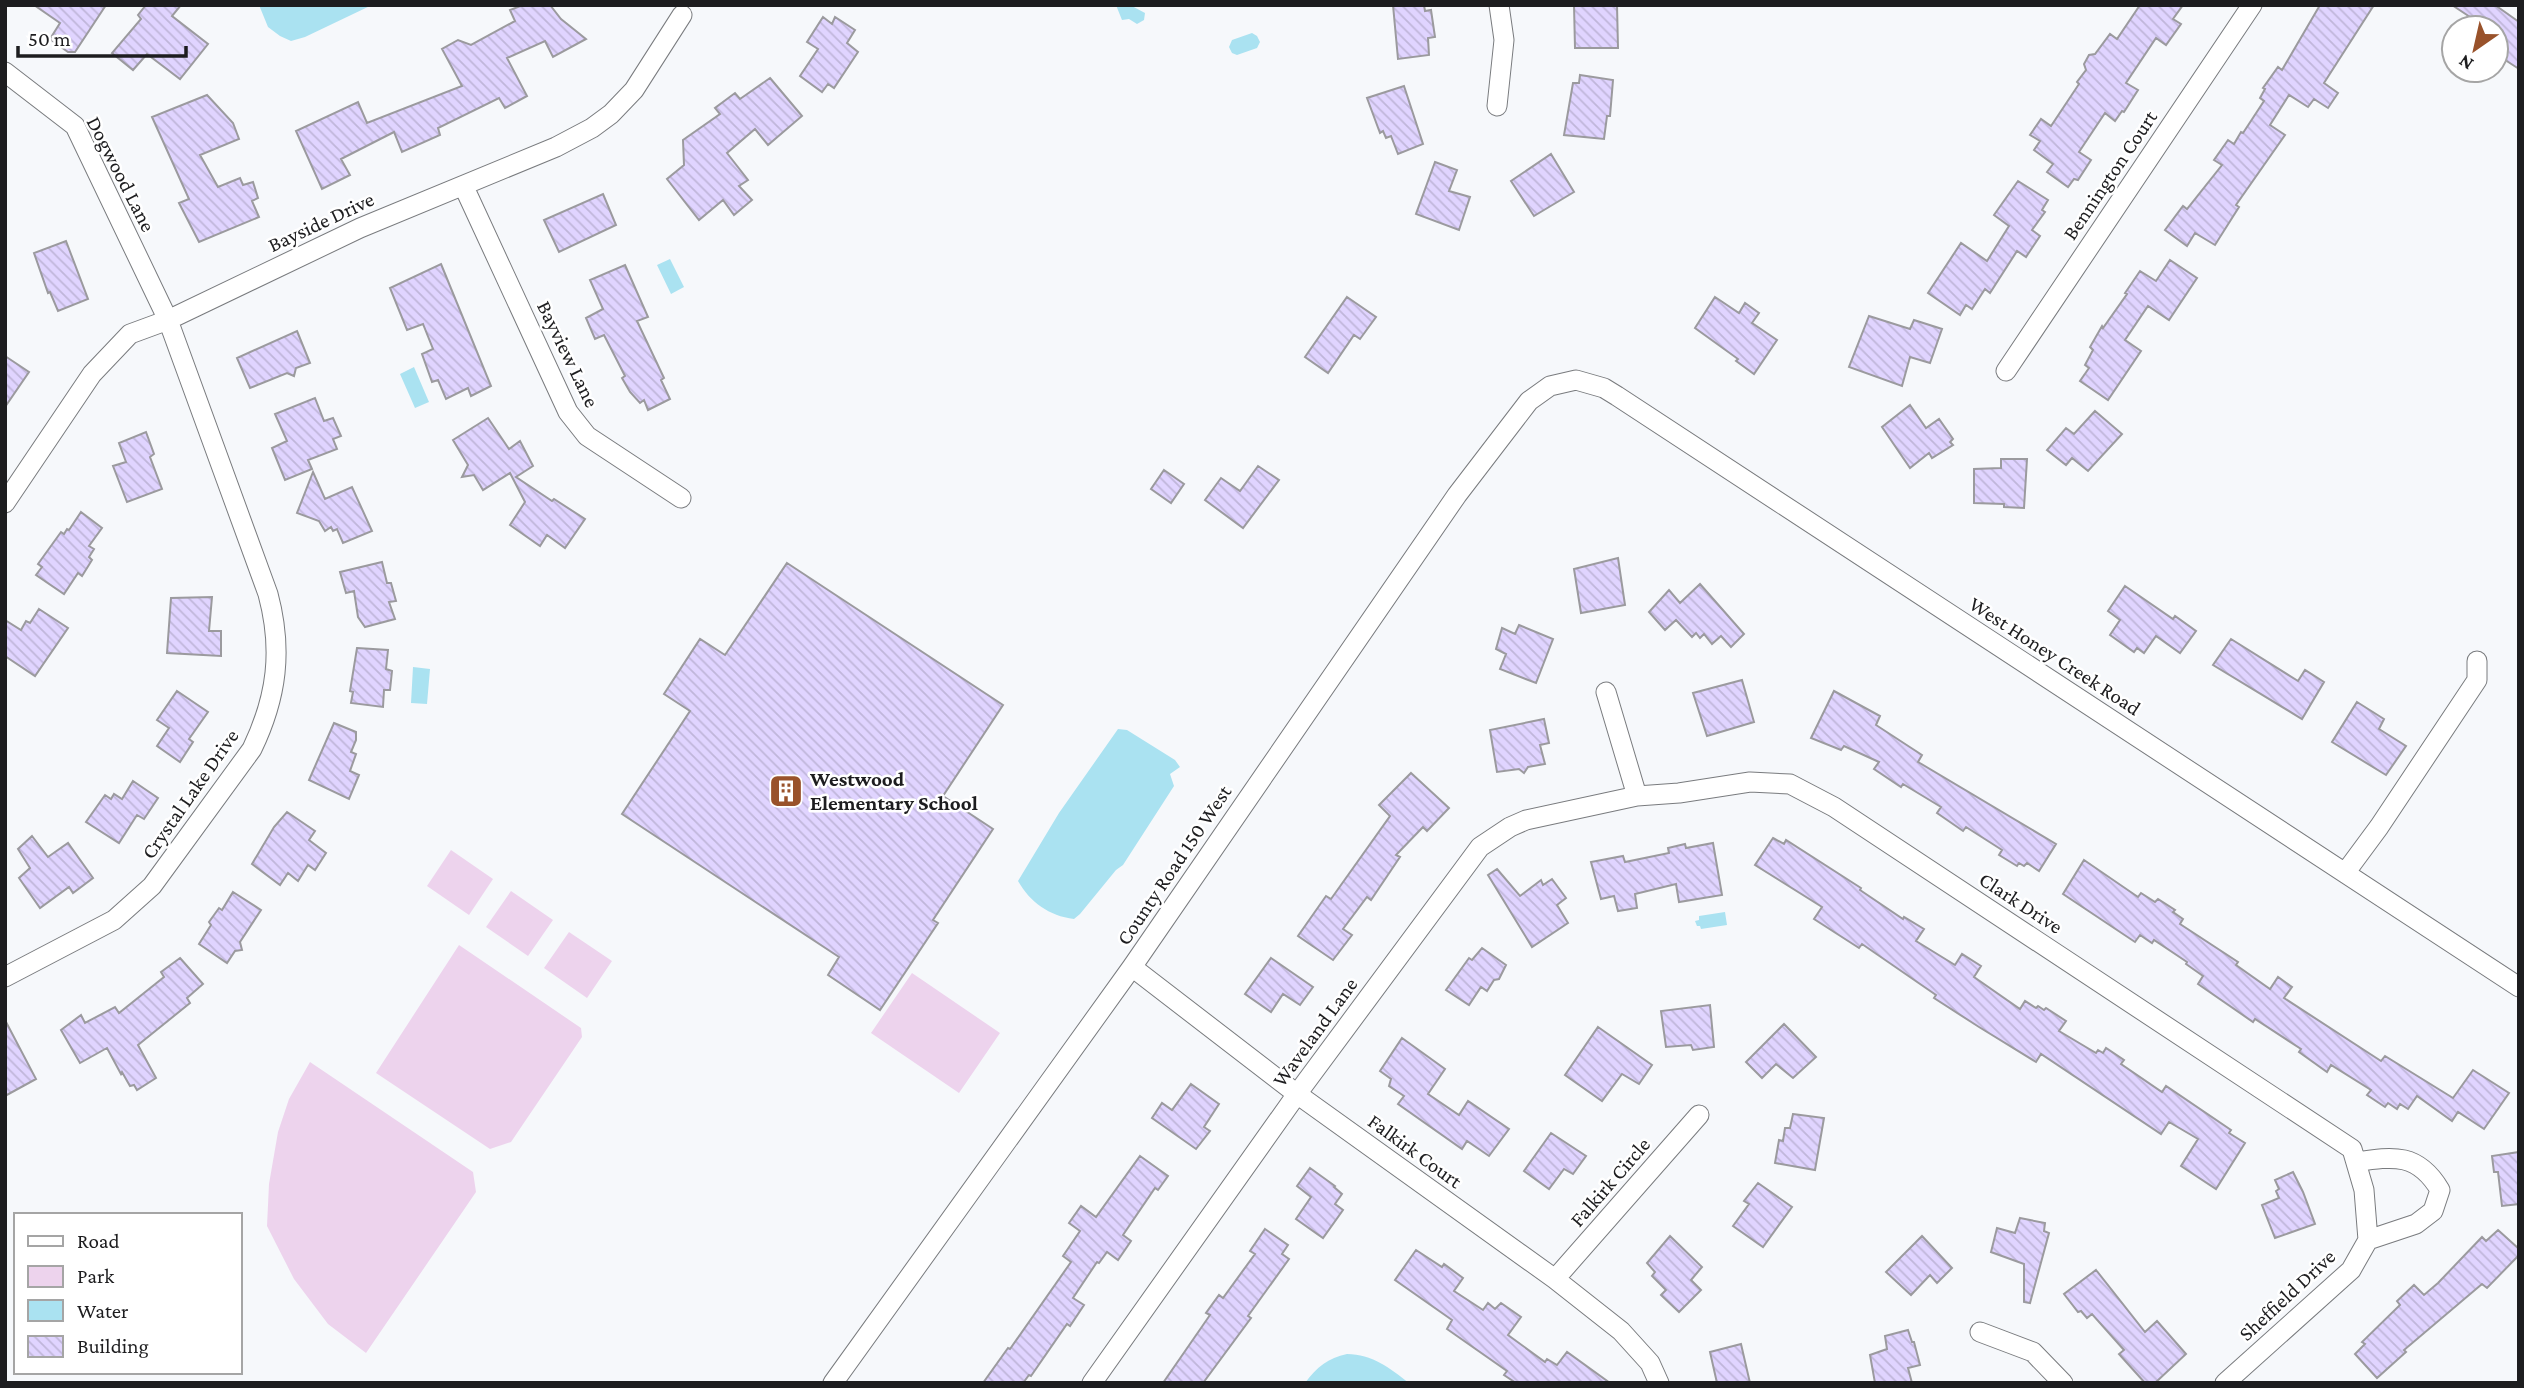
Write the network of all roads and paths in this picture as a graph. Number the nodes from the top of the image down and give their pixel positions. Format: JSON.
{"nodes":[{"id":1,"x":1499,"y":5,"type":"edge"},
{"id":2,"x":2252,"y":5,"type":"edge"},
{"id":3,"x":682,"y":15,"type":"dead end"},
{"id":4,"x":5,"y":72,"type":"edge"},
{"id":5,"x":1497,"y":106,"type":"dead end"},
{"id":6,"x":464,"y":187,"type":"junction"},
{"id":7,"x":168,"y":320,"type":"junction"},
{"id":8,"x":2006,"y":371,"type":"dead end"},
{"id":9,"x":1560,"y":382,"type":"joint"},
{"id":10,"x":681,"y":498,"type":"dead end"},
{"id":11,"x":5,"y":503,"type":"edge"},
{"id":12,"x":2477,"y":661,"type":"dead end"},
{"id":13,"x":1606,"y":692,"type":"dead end"},
{"id":14,"x":1637,"y":796,"type":"junction"},
{"id":15,"x":2345,"y":873,"type":"junction"},
{"id":16,"x":1132,"y":967,"type":"junction"},
{"id":17,"x":5,"y":977,"type":"edge"},
{"id":18,"x":2519,"y":987,"type":"edge"},
{"id":19,"x":1297,"y":1094,"type":"junction"},
{"id":20,"x":1699,"y":1115,"type":"dead end"},
{"id":21,"x":2354,"y":1156,"type":"junction"},
{"id":22,"x":2368,"y":1240,"type":"junction"},
{"id":23,"x":1555,"y":1279,"type":"junction"},
{"id":24,"x":1980,"y":1332,"type":"dead end"},
{"id":25,"x":833,"y":1383,"type":"edge"},
{"id":26,"x":1092,"y":1383,"type":"edge"},
{"id":27,"x":1659,"y":1383,"type":"edge"},
{"id":28,"x":2063,"y":1383,"type":"edge"},
{"id":29,"x":2225,"y":1383,"type":"edge"}],
"edges":[{"from":1,"to":5,"type":"street"},
{"from":2,"to":8,"type":"street","name":"Bennington Court"},
{"from":3,"to":6,"type":"street","name":"Bayside Drive"},
{"from":4,"to":7,"type":"street","name":"Dogwood Lane"},
{"from":6,"to":7,"type":"street","name":"Bayside Drive"},
{"from":6,"to":10,"type":"street","name":"Bayview Lane"},
{"from":7,"to":11,"type":"street","name":"Bayside Drive"},
{"from":7,"to":17,"type":"street","name":"Crystal Lake Drive"},
{"from":9,"to":15,"type":"street","name":"West Honey Creek Road"},
{"from":9,"to":16,"type":"street","name":"County Road 150 West"},
{"from":12,"to":15,"type":"street"},
{"from":13,"to":14,"type":"street"},
{"from":14,"to":19,"type":"street","name":"Waveland Lane"},
{"from":14,"to":21,"type":"street","name":"Clark Drive"},
{"from":15,"to":18,"type":"street","name":"West Honey Creek Road"},
{"from":16,"to":19,"type":"street","name":"Falkirk Court"},
{"from":16,"to":25,"type":"street","name":"County Road 150 West"},
{"from":19,"to":23,"type":"street","name":"Falkirk Court"},
{"from":19,"to":26,"type":"street","name":"Waveland Lane"},
{"from":20,"to":23,"type":"street","name":"Falkirk Circle"},
{"from":21,"to":22,"type":"street"},
{"from":21,"to":22,"type":"street"},
{"from":22,"to":29,"type":"street","name":"Sheffield Drive"},
{"from":23,"to":27,"type":"street","name":"Falkirk Court"},
{"from":24,"to":28,"type":"street"}]}
